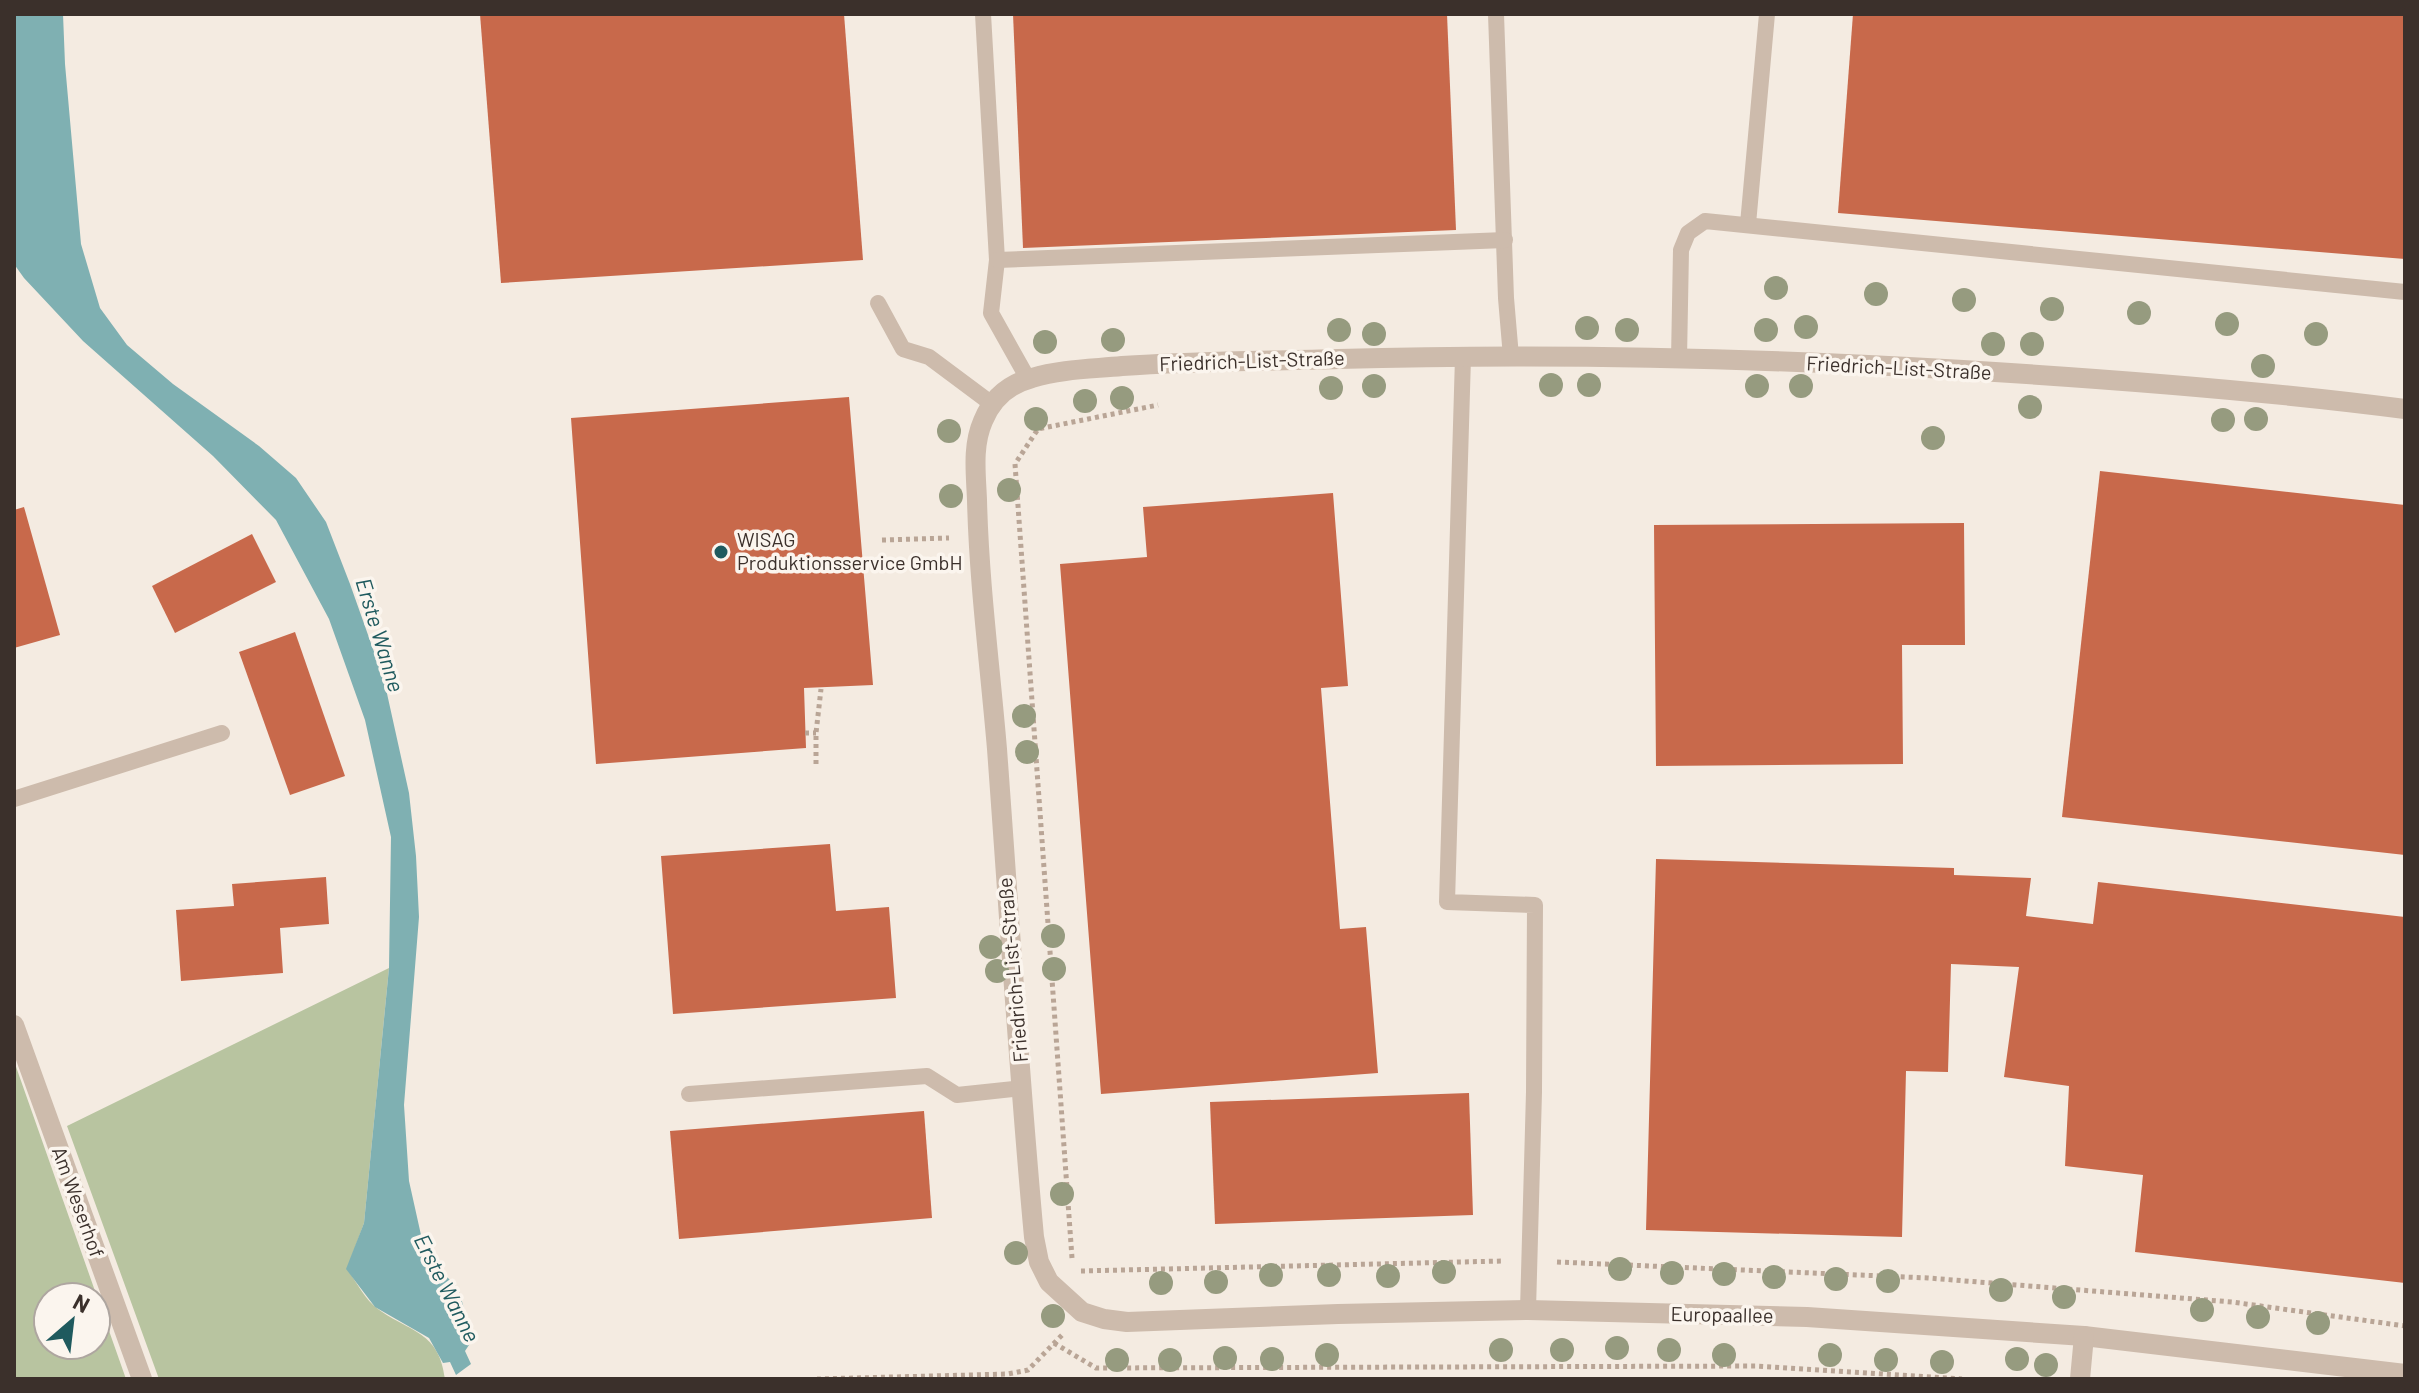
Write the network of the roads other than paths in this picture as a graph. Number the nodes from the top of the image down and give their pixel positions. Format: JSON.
{"nodes":[{"id":1,"x":983,"y":14,"type":"edge"},
{"id":2,"x":1496,"y":14,"type":"edge"},
{"id":3,"x":1767,"y":14,"type":"edge"},
{"id":4,"x":1748,"y":224,"type":"junction"},
{"id":5,"x":1505,"y":240,"type":"junction"},
{"id":6,"x":997,"y":260,"type":"junction"},
{"id":7,"x":2405,"y":292,"type":"edge"},
{"id":8,"x":878,"y":303,"type":"dead end"},
{"id":9,"x":1463,"y":357,"type":"junction"},
{"id":10,"x":1511,"y":357,"type":"junction"},
{"id":11,"x":1679,"y":359,"type":"junction"},
{"id":12,"x":1028,"y":379,"type":"junction"},
{"id":13,"x":992,"y":404,"type":"junction"},
{"id":14,"x":2405,"y":409,"type":"edge"},
{"id":15,"x":222,"y":733,"type":"dead end"},
{"id":16,"x":14,"y":799,"type":"edge"},
{"id":17,"x":14,"y":1025,"type":"edge"},
{"id":18,"x":1023,"y":1088,"type":"junction"},
{"id":19,"x":689,"y":1094,"type":"dead end"},
{"id":20,"x":1049,"y":1282,"type":"joint"},
{"id":21,"x":1528,"y":1310,"type":"junction"},
{"id":22,"x":2084,"y":1336,"type":"junction"},
{"id":23,"x":2405,"y":1374,"type":"edge"},
{"id":24,"x":142,"y":1379,"type":"edge"},
{"id":25,"x":2080,"y":1379,"type":"edge"}],
"edges":[{"from":1,"to":6,"type":"lane"},
{"from":2,"to":5,"type":"lane"},
{"from":3,"to":4,"type":"lane"},
{"from":4,"to":7,"type":"lane"},
{"from":4,"to":11,"type":"lane"},
{"from":5,"to":6,"type":"lane"},
{"from":5,"to":10,"type":"lane"},
{"from":6,"to":12,"type":"lane"},
{"from":8,"to":13,"type":"lane"},
{"from":9,"to":10,"type":"street","name":"Friedrich-List-Straße"},
{"from":9,"to":12,"type":"street","name":"Friedrich-List-Straße"},
{"from":9,"to":21,"type":"lane"},
{"from":10,"to":11,"type":"street","name":"Friedrich-List-Straße"},
{"from":11,"to":14,"type":"street","name":"Friedrich-List-Straße"},
{"from":12,"to":13,"type":"street","name":"Friedrich-List-Straße"},
{"from":13,"to":18,"type":"street","name":"Friedrich-List-Straße"},
{"from":15,"to":16,"type":"lane"},
{"from":17,"to":24,"type":"street","name":"Am Weserhof"},
{"from":18,"to":19,"type":"lane"},
{"from":18,"to":20,"type":"street","name":"Friedrich-List-Straße"},
{"from":20,"to":21,"type":"street","name":"Europaallee"},
{"from":21,"to":22,"type":"street","name":"Europaallee"},
{"from":22,"to":23,"type":"street","name":"Europaallee"},
{"from":22,"to":25,"type":"street"}]}
